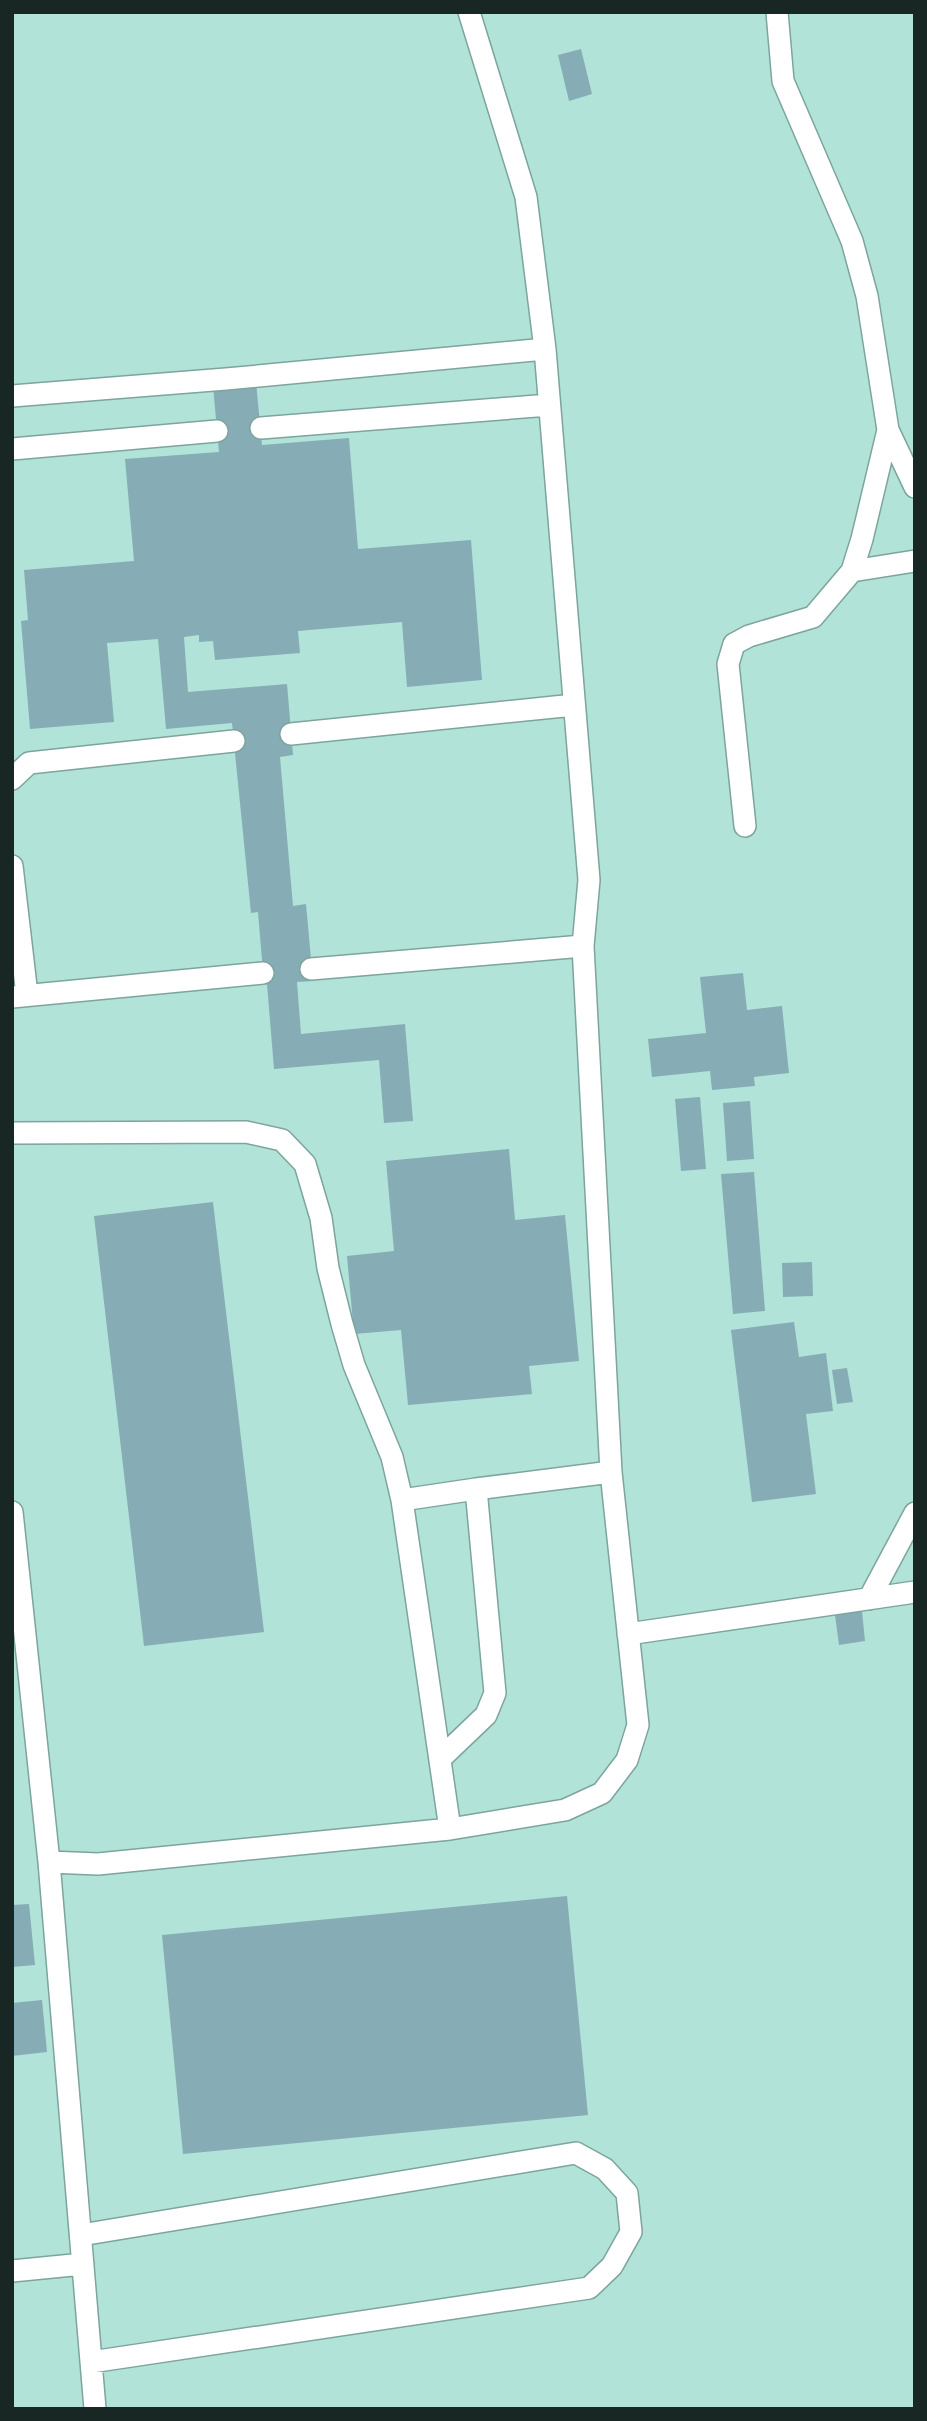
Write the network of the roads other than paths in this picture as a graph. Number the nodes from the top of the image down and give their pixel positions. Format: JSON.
{"nodes":[{"id":1,"x":469,"y":12,"type":"edge"},
{"id":2,"x":777,"y":12,"type":"edge"},
{"id":3,"x":545,"y":349,"type":"junction"},
{"id":4,"x":12,"y":396,"type":"edge"},
{"id":5,"x":549,"y":405,"type":"junction"},
{"id":6,"x":261,"y":428,"type":"dead end"},
{"id":7,"x":888,"y":430,"type":"junction"},
{"id":8,"x":217,"y":431,"type":"dead end"},
{"id":9,"x":12,"y":449,"type":"edge"},
{"id":10,"x":915,"y":487,"type":"edge"},
{"id":11,"x":915,"y":561,"type":"edge"},
{"id":12,"x":852,"y":571,"type":"junction"},
{"id":13,"x":574,"y":705,"type":"junction"},
{"id":14,"x":291,"y":734,"type":"dead end"},
{"id":15,"x":234,"y":741,"type":"dead end"},
{"id":16,"x":12,"y":779,"type":"edge"},
{"id":17,"x":745,"y":826,"type":"dead end"},
{"id":18,"x":12,"y":866,"type":"edge"},
{"id":19,"x":583,"y":946,"type":"junction"},
{"id":20,"x":311,"y":969,"type":"dead end"},
{"id":21,"x":263,"y":973,"type":"dead end"},
{"id":22,"x":19,"y":996,"type":"edge"},
{"id":23,"x":12,"y":1133,"type":"edge"},
{"id":24,"x":611,"y":1472,"type":"junction"},
{"id":25,"x":476,"y":1489,"type":"junction"},
{"id":26,"x":402,"y":1500,"type":"junction"},
{"id":27,"x":12,"y":1512,"type":"edge"},
{"id":28,"x":915,"y":1513,"type":"edge"},
{"id":29,"x":915,"y":1592,"type":"edge"},
{"id":30,"x":869,"y":1599,"type":"junction"},
{"id":31,"x":628,"y":1634,"type":"junction"},
{"id":32,"x":21,"y":1679,"type":"edge"},
{"id":33,"x":440,"y":1759,"type":"junction"},
{"id":34,"x":450,"y":1829,"type":"junction"},
{"id":35,"x":49,"y":1862,"type":"junction"},
{"id":36,"x":81,"y":2235,"type":"junction"},
{"id":37,"x":83,"y":2264,"type":"junction"},
{"id":38,"x":12,"y":2271,"type":"edge"},
{"id":39,"x":91,"y":2362,"type":"junction"},
{"id":40,"x":95,"y":2409,"type":"edge"}],
"edges":[{"from":1,"to":3,"type":"lane"},
{"from":2,"to":7,"type":"lane"},
{"from":3,"to":4,"type":"lane"},
{"from":3,"to":5,"type":"lane"},
{"from":5,"to":6,"type":"lane"},
{"from":5,"to":13,"type":"lane"},
{"from":7,"to":10,"type":"lane"},
{"from":7,"to":12,"type":"lane"},
{"from":8,"to":9,"type":"lane"},
{"from":11,"to":12,"type":"lane"},
{"from":12,"to":17,"type":"lane"},
{"from":13,"to":14,"type":"lane"},
{"from":13,"to":19,"type":"lane"},
{"from":15,"to":16,"type":"lane"},
{"from":18,"to":22,"type":"lane"},
{"from":19,"to":20,"type":"lane"},
{"from":19,"to":24,"type":"lane"},
{"from":21,"to":22,"type":"lane"},
{"from":23,"to":26,"type":"lane"},
{"from":24,"to":25,"type":"lane"},
{"from":24,"to":31,"type":"lane"},
{"from":25,"to":26,"type":"lane"},
{"from":25,"to":33,"type":"lane"},
{"from":26,"to":33,"type":"lane"},
{"from":27,"to":32,"type":"lane"},
{"from":28,"to":30,"type":"lane"},
{"from":29,"to":30,"type":"lane"},
{"from":30,"to":31,"type":"lane"},
{"from":31,"to":34,"type":"lane"},
{"from":32,"to":35,"type":"lane"},
{"from":33,"to":34,"type":"lane"},
{"from":34,"to":35,"type":"lane"},
{"from":35,"to":36,"type":"lane"},
{"from":36,"to":37,"type":"lane"},
{"from":36,"to":39,"type":"lane"},
{"from":37,"to":38,"type":"lane"},
{"from":37,"to":39,"type":"lane"},
{"from":39,"to":40,"type":"lane"}]}
